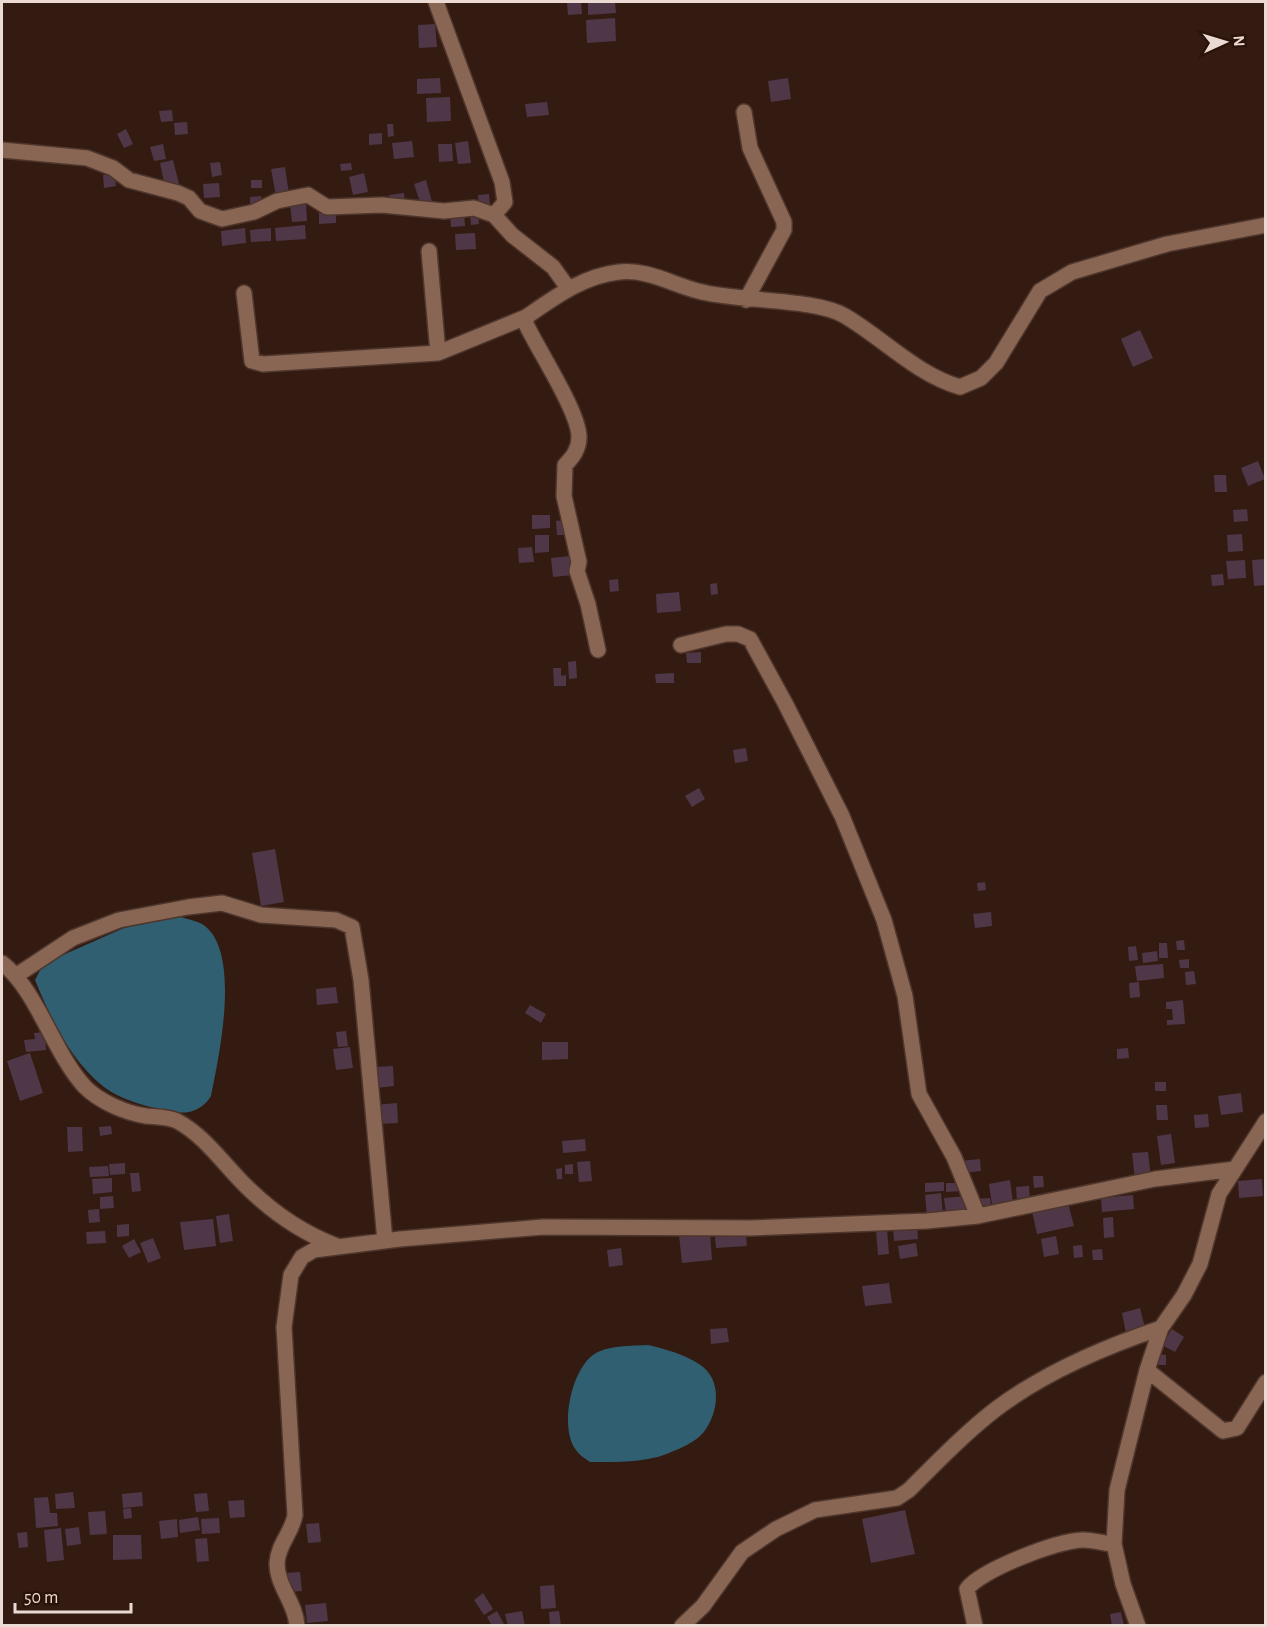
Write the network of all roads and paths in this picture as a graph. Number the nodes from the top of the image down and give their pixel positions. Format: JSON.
{"nodes":[{"id":1,"x":436,"y":2,"type":"edge"},
{"id":2,"x":744,"y":112,"type":"dead end"},
{"id":3,"x":2,"y":150,"type":"edge"},
{"id":4,"x":494,"y":215,"type":"junction"},
{"id":5,"x":1266,"y":225,"type":"edge"},
{"id":6,"x":429,"y":251,"type":"dead end"},
{"id":7,"x":568,"y":288,"type":"junction"},
{"id":8,"x":244,"y":293,"type":"dead end"},
{"id":9,"x":746,"y":300,"type":"junction"},
{"id":10,"x":526,"y":317,"type":"junction"},
{"id":11,"x":438,"y":353,"type":"junction"},
{"id":12,"x":681,"y":645,"type":"dead end"},
{"id":13,"x":598,"y":650,"type":"dead end"},
{"id":14,"x":2,"y":963,"type":"edge"},
{"id":15,"x":17,"y":975,"type":"junction"},
{"id":16,"x":1266,"y":1121,"type":"edge"},
{"id":17,"x":1234,"y":1169,"type":"junction"},
{"id":18,"x":978,"y":1216,"type":"junction"},
{"id":19,"x":385,"y":1241,"type":"junction"},
{"id":20,"x":343,"y":1248,"type":"junction"},
{"id":21,"x":1161,"y":1328,"type":"junction"},
{"id":22,"x":1147,"y":1370,"type":"junction"},
{"id":23,"x":1266,"y":1382,"type":"edge"},
{"id":24,"x":1114,"y":1545,"type":"junction"},
{"id":25,"x":297,"y":1626,"type":"edge"},
{"id":26,"x":682,"y":1626,"type":"edge"},
{"id":27,"x":975,"y":1626,"type":"edge"},
{"id":28,"x":1138,"y":1626,"type":"edge"}],
"edges":[{"from":1,"to":4,"type":"street"},
{"from":2,"to":9,"type":"street"},
{"from":3,"to":4,"type":"street"},
{"from":4,"to":7,"type":"street"},
{"from":5,"to":9,"type":"street"},
{"from":6,"to":11,"type":"street"},
{"from":7,"to":9,"type":"street"},
{"from":7,"to":10,"type":"street"},
{"from":8,"to":11,"type":"street"},
{"from":10,"to":11,"type":"street"},
{"from":10,"to":13,"type":"street"},
{"from":12,"to":18,"type":"street"},
{"from":14,"to":15,"type":"street"},
{"from":15,"to":19,"type":"street"},
{"from":15,"to":20,"type":"street"},
{"from":16,"to":17,"type":"street"},
{"from":17,"to":18,"type":"street"},
{"from":17,"to":21,"type":"street"},
{"from":18,"to":19,"type":"street"},
{"from":19,"to":20,"type":"street"},
{"from":20,"to":25,"type":"street"},
{"from":21,"to":22,"type":"street"},
{"from":21,"to":26,"type":"street"},
{"from":22,"to":23,"type":"street"},
{"from":22,"to":24,"type":"street"},
{"from":24,"to":27,"type":"street"},
{"from":24,"to":28,"type":"street"}]}
